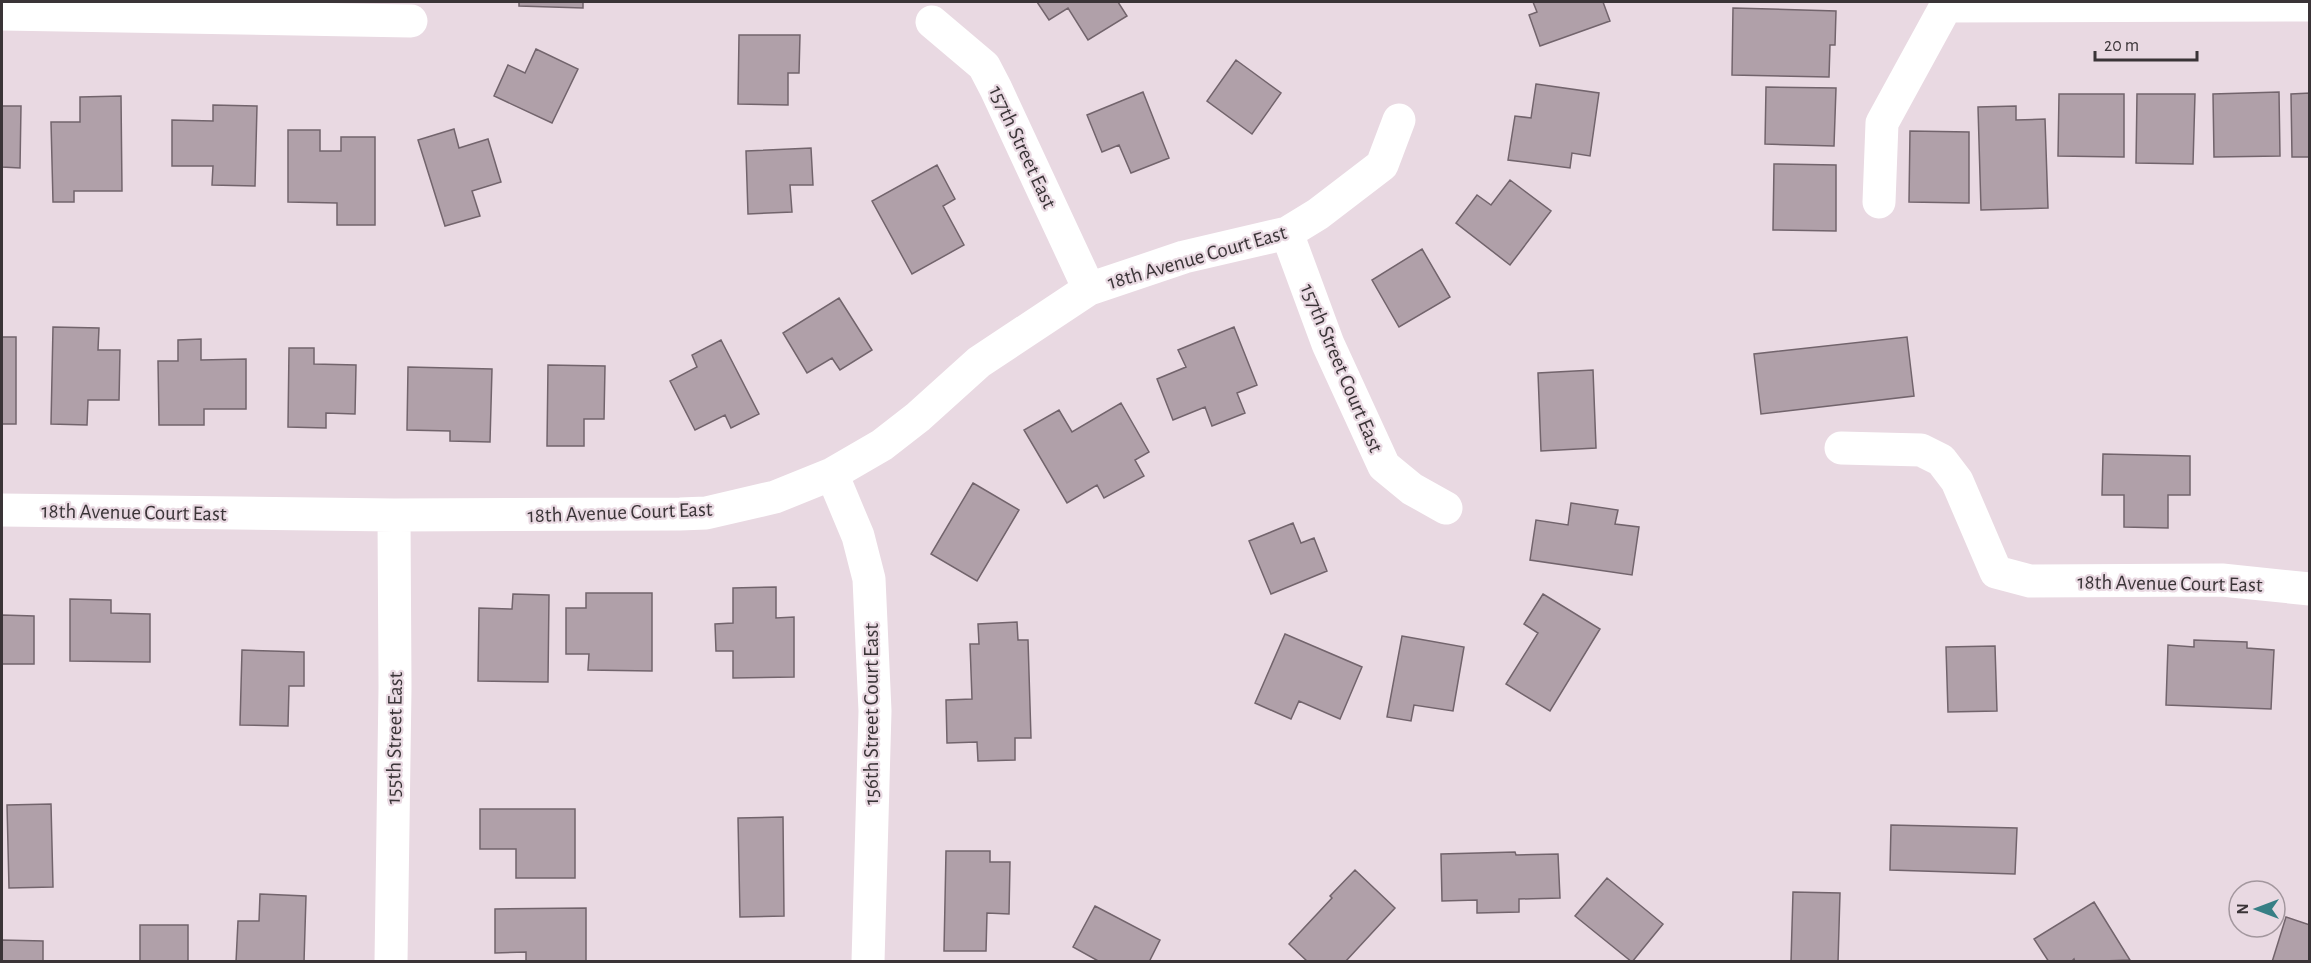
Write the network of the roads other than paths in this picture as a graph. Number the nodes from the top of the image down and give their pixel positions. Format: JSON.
{"nodes":[{"id":1,"x":1945,"y":4,"type":"edge"},
{"id":2,"x":2310,"y":5,"type":"edge"},
{"id":3,"x":2,"y":15,"type":"edge"},
{"id":4,"x":411,"y":21,"type":"dead end"},
{"id":5,"x":932,"y":22,"type":"dead end"},
{"id":6,"x":1399,"y":120,"type":"dead end"},
{"id":7,"x":1879,"y":202,"type":"dead end"},
{"id":8,"x":1287,"y":233,"type":"junction"},
{"id":9,"x":1089,"y":289,"type":"junction"},
{"id":10,"x":1841,"y":448,"type":"dead end"},
{"id":11,"x":832,"y":474,"type":"junction"},
{"id":12,"x":1446,"y":508,"type":"dead end"},
{"id":13,"x":2,"y":510,"type":"edge"},
{"id":14,"x":394,"y":515,"type":"junction"},
{"id":15,"x":2310,"y":588,"type":"edge"},
{"id":16,"x":391,"y":962,"type":"edge"},
{"id":17,"x":868,"y":962,"type":"edge"}],
"edges":[{"from":1,"to":2,"type":"street"},
{"from":1,"to":7,"type":"street"},
{"from":3,"to":4,"type":"street"},
{"from":5,"to":9,"type":"street","name":"157th Street East"},
{"from":6,"to":8,"type":"street","name":"18th Avenue Court East"},
{"from":8,"to":9,"type":"street","name":"18th Avenue Court East"},
{"from":8,"to":12,"type":"street","name":"157th Street Court East"},
{"from":9,"to":11,"type":"street","name":"18th Avenue Court East"},
{"from":10,"to":15,"type":"street","name":"18th Avenue Court East"},
{"from":11,"to":14,"type":"street","name":"18th Avenue Court East"},
{"from":11,"to":17,"type":"street","name":"156th Street Court East"},
{"from":13,"to":14,"type":"street","name":"18th Avenue Court East"},
{"from":14,"to":16,"type":"street","name":"155th Street East"}]}
